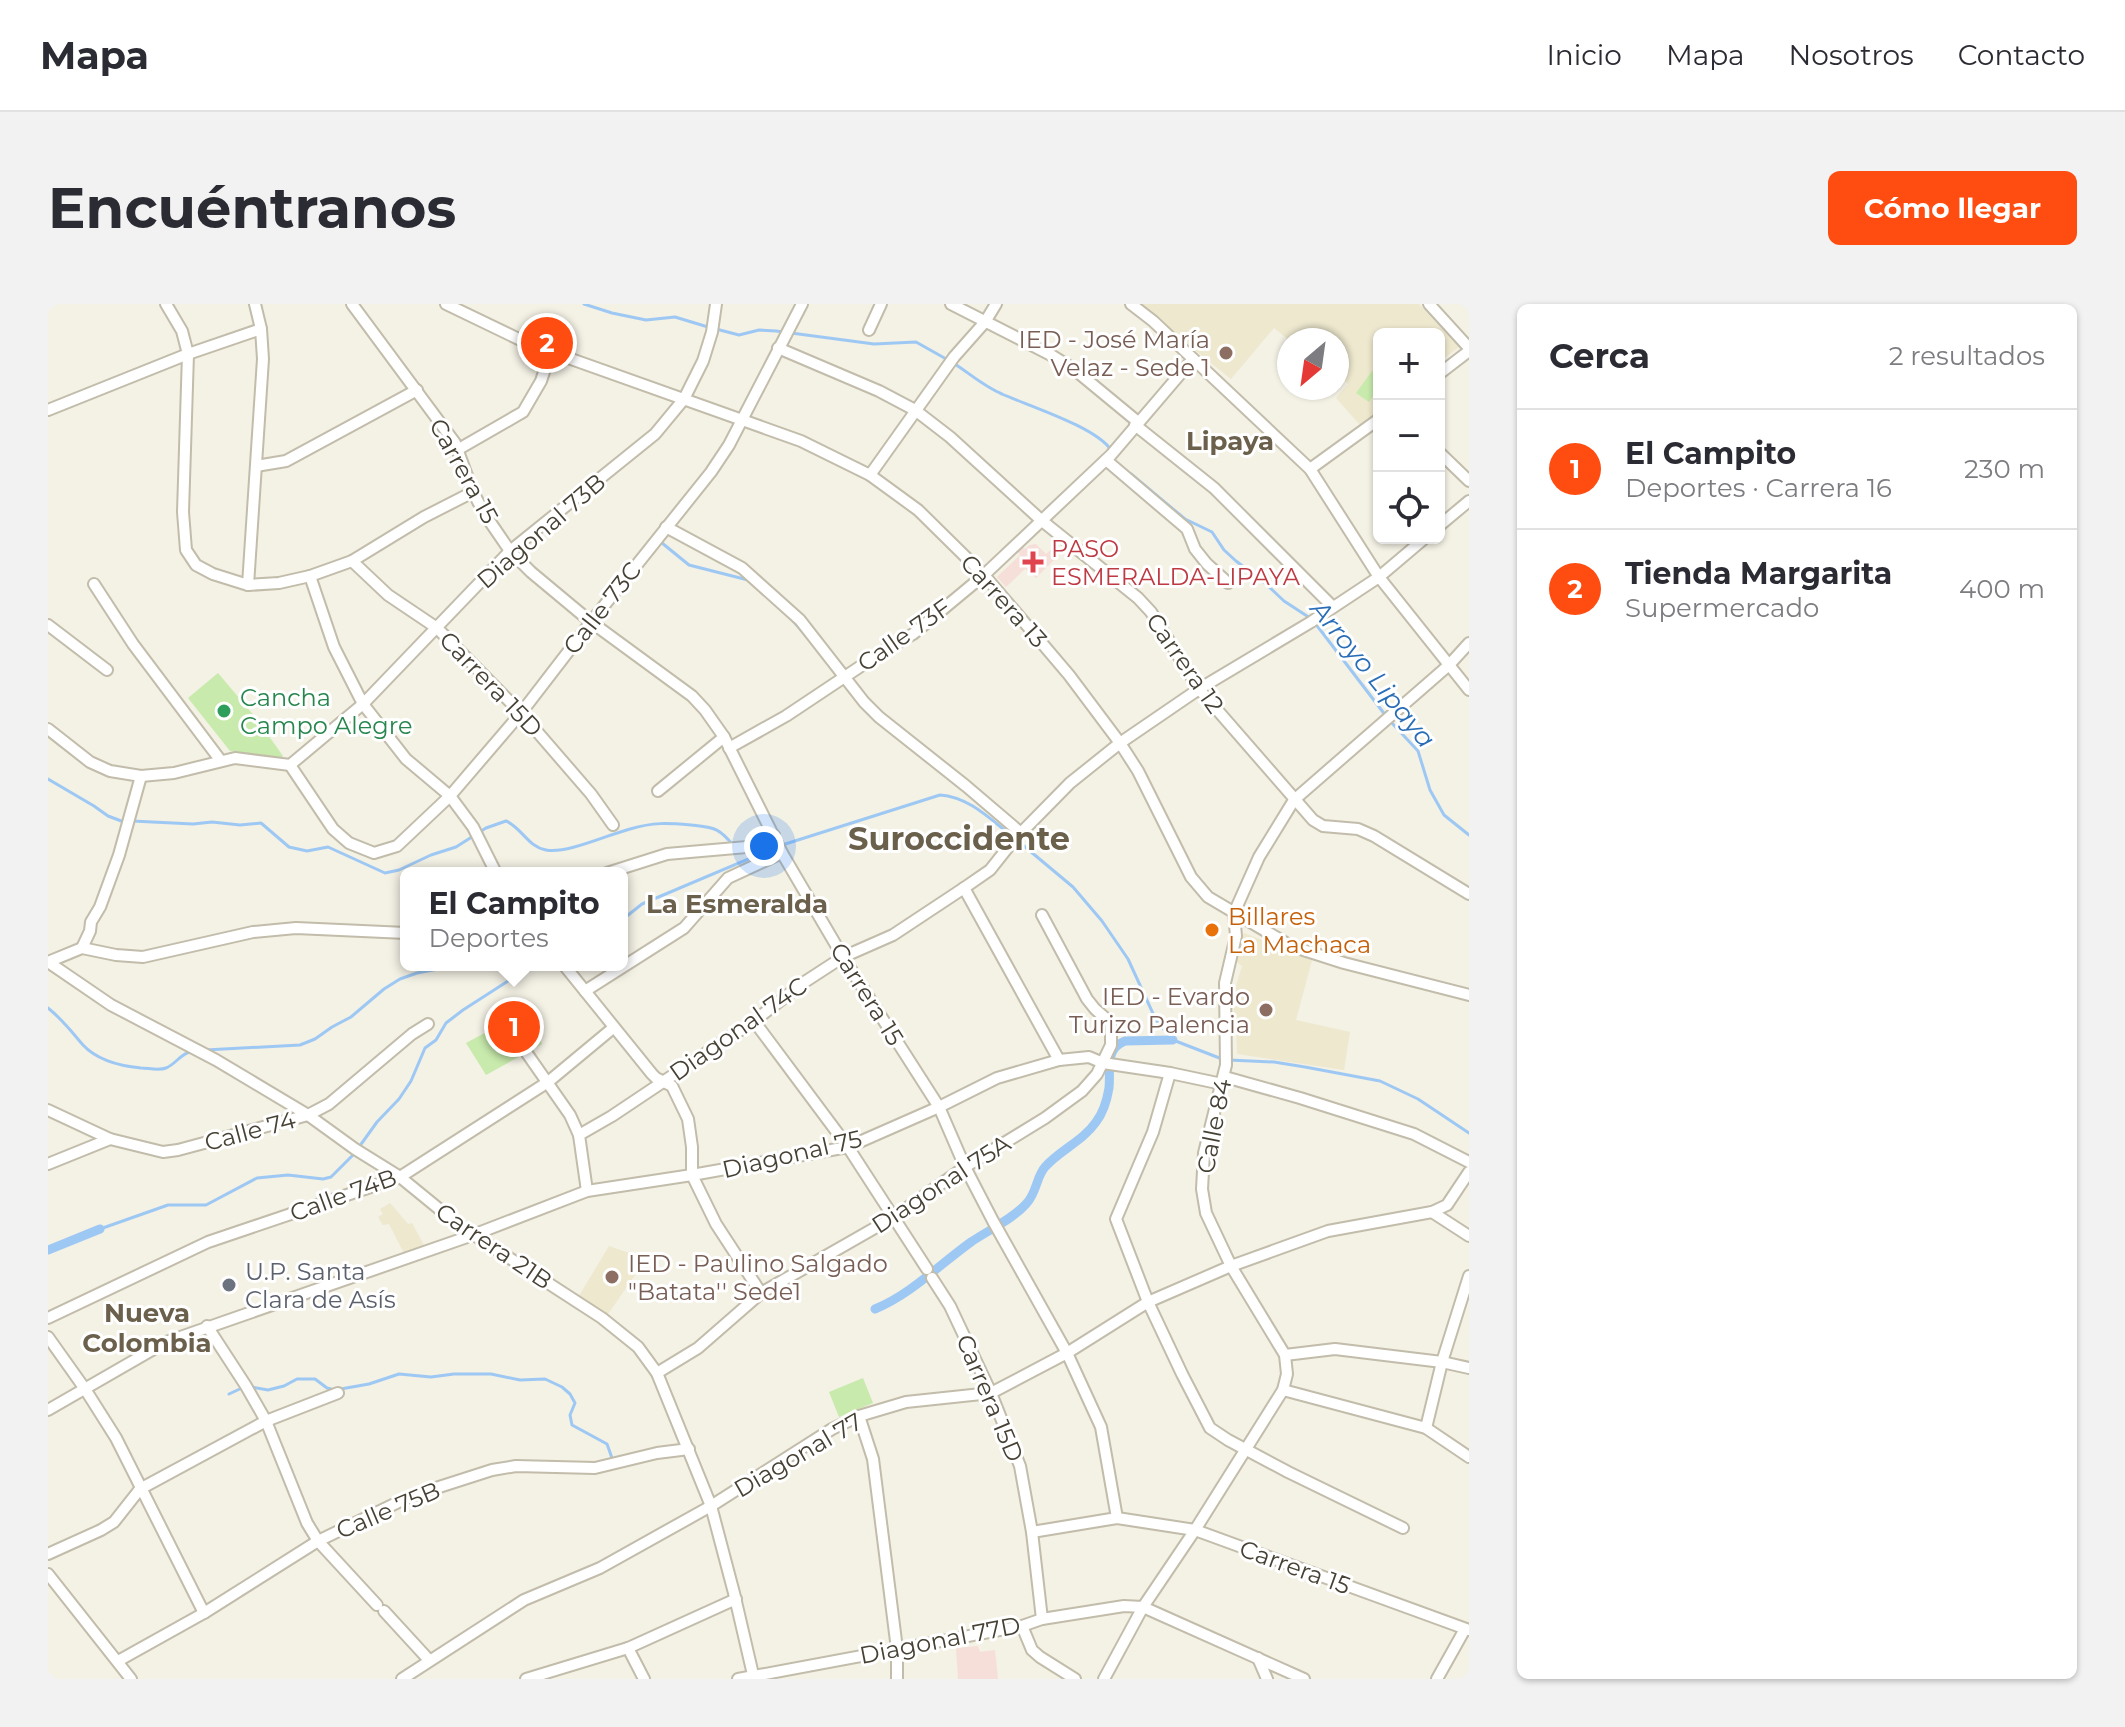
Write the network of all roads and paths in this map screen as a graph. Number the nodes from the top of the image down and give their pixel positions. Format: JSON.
{"nodes":[{"id":1,"x":166,"y":304,"type":"edge"},
{"id":2,"x":255,"y":304,"type":"edge"},
{"id":3,"x":352,"y":304,"type":"edge"},
{"id":4,"x":446,"y":304,"type":"edge"},
{"id":5,"x":716,"y":304,"type":"edge"},
{"id":6,"x":802,"y":304,"type":"edge"},
{"id":7,"x":881,"y":304,"type":"edge"},
{"id":8,"x":951,"y":304,"type":"edge"},
{"id":9,"x":996,"y":304,"type":"edge"},
{"id":10,"x":1131,"y":304,"type":"edge"},
{"id":11,"x":1429,"y":304,"type":"edge"},
{"id":12,"x":985,"y":322,"type":"junction"},
{"id":13,"x":261,"y":329,"type":"junction"},
{"id":14,"x":869,"y":330,"type":"dead end"},
{"id":15,"x":778,"y":348,"type":"junction"},
{"id":16,"x":1469,"y":350,"type":"edge"},
{"id":17,"x":551,"y":351,"type":"junction"},
{"id":18,"x":188,"y":354,"type":"junction"},
{"id":19,"x":1193,"y":359,"type":"junction"},
{"id":20,"x":1445,"y":369,"type":"edge"},
{"id":21,"x":417,"y":390,"type":"junction"},
{"id":22,"x":684,"y":399,"type":"junction"},
{"id":23,"x":48,"y":410,"type":"edge"},
{"id":24,"x":915,"y":410,"type":"junction"},
{"id":25,"x":743,"y":419,"type":"junction"},
{"id":26,"x":1137,"y":423,"type":"junction"},
{"id":27,"x":1373,"y":423,"type":"edge"},
{"id":28,"x":457,"y":450,"type":"junction"},
{"id":29,"x":1111,"y":455,"type":"junction"},
{"id":30,"x":1445,"y":458,"type":"edge"},
{"id":31,"x":256,"y":466,"type":"junction"},
{"id":32,"x":1310,"y":469,"type":"junction"},
{"id":33,"x":870,"y":475,"type":"junction"},
{"id":34,"x":1469,"y":481,"type":"edge"},
{"id":35,"x":473,"y":492,"type":"junction"},
{"id":36,"x":1469,"y":501,"type":"edge"},
{"id":37,"x":1041,"y":520,"type":"junction"},
{"id":38,"x":1445,"y":521,"type":"edge"},
{"id":39,"x":666,"y":527,"type":"junction"},
{"id":40,"x":1418,"y":544,"type":"edge"},
{"id":41,"x":510,"y":551,"type":"junction"},
{"id":42,"x":352,"y":561,"type":"junction"},
{"id":43,"x":984,"y":575,"type":"junction"},
{"id":44,"x":310,"y":576,"type":"junction"},
{"id":45,"x":1379,"y":577,"type":"junction"},
{"id":46,"x":1228,"y":583,"type":"dead end"},
{"id":47,"x":94,"y":584,"type":"dead end"},
{"id":48,"x":248,"y":585,"type":"junction"},
{"id":49,"x":1333,"y":607,"type":"junction"},
{"id":50,"x":591,"y":622,"type":"junction"},
{"id":51,"x":48,"y":625,"type":"edge"},
{"id":52,"x":437,"y":628,"type":"junction"},
{"id":53,"x":1469,"y":643,"type":"edge"},
{"id":54,"x":1449,"y":665,"type":"junction"},
{"id":55,"x":107,"y":670,"type":"dead end"},
{"id":56,"x":842,"y":679,"type":"junction"},
{"id":57,"x":1199,"y":689,"type":"junction"},
{"id":58,"x":1469,"y":690,"type":"edge"},
{"id":59,"x":363,"y":704,"type":"junction"},
{"id":60,"x":521,"y":713,"type":"junction"},
{"id":61,"x":48,"y":729,"type":"edge"},
{"id":62,"x":724,"y":737,"type":"junction"},
{"id":63,"x":1120,"y":743,"type":"junction"},
{"id":64,"x":729,"y":748,"type":"junction"},
{"id":65,"x":221,"y":761,"type":"junction"},
{"id":66,"x":290,"y":765,"type":"junction"},
{"id":67,"x":141,"y":776,"type":"junction"},
{"id":68,"x":658,"y":791,"type":"dead end"},
{"id":69,"x":450,"y":796,"type":"junction"},
{"id":70,"x":1294,"y":800,"type":"junction"},
{"id":71,"x":613,"y":825,"type":"dead end"},
{"id":72,"x":775,"y":836,"type":"junction"},
{"id":73,"x":1018,"y":837,"type":"junction"},
{"id":74,"x":782,"y":851,"type":"junction"},
{"id":75,"x":493,"y":867,"type":"edge"},
{"id":76,"x":626,"y":867,"type":"edge"},
{"id":77,"x":964,"y":888,"type":"junction"},
{"id":78,"x":1469,"y":894,"type":"edge"},
{"id":79,"x":1234,"y":913,"type":"junction"},
{"id":80,"x":1042,"y":915,"type":"dead end"},
{"id":81,"x":400,"y":933,"type":"edge"},
{"id":82,"x":82,"y":948,"type":"junction"},
{"id":83,"x":843,"y":957,"type":"junction"},
{"id":84,"x":48,"y":962,"type":"edge"},
{"id":85,"x":628,"y":964,"type":"edge"},
{"id":86,"x":569,"y":971,"type":"edge"},
{"id":87,"x":616,"y":971,"type":"edge"},
{"id":88,"x":585,"y":991,"type":"junction"},
{"id":89,"x":1469,"y":995,"type":"edge"},
{"id":90,"x":754,"y":1021,"type":"junction"},
{"id":91,"x":428,"y":1024,"type":"dead end"},
{"id":92,"x":613,"y":1028,"type":"junction"},
{"id":93,"x":526,"y":1052,"type":"dead end"},
{"id":94,"x":1059,"y":1060,"type":"junction"},
{"id":95,"x":1107,"y":1064,"type":"junction"},
{"id":96,"x":1225,"y":1070,"type":"junction"},
{"id":97,"x":1170,"y":1073,"type":"junction"},
{"id":98,"x":664,"y":1080,"type":"junction"},
{"id":99,"x":548,"y":1082,"type":"junction"},
{"id":100,"x":939,"y":1107,"type":"junction"},
{"id":101,"x":48,"y":1110,"type":"edge"},
{"id":102,"x":308,"y":1115,"type":"junction"},
{"id":103,"x":579,"y":1135,"type":"junction"},
{"id":104,"x":110,"y":1139,"type":"junction"},
{"id":105,"x":848,"y":1147,"type":"junction"},
{"id":106,"x":1469,"y":1162,"type":"edge"},
{"id":107,"x":48,"y":1164,"type":"edge"},
{"id":108,"x":965,"y":1167,"type":"junction"},
{"id":109,"x":1469,"y":1172,"type":"edge"},
{"id":110,"x":692,"y":1175,"type":"junction"},
{"id":111,"x":400,"y":1177,"type":"junction"},
{"id":112,"x":587,"y":1191,"type":"junction"},
{"id":113,"x":1432,"y":1212,"type":"junction"},
{"id":114,"x":894,"y":1217,"type":"junction"},
{"id":115,"x":473,"y":1235,"type":"junction"},
{"id":116,"x":1469,"y":1236,"type":"edge"},
{"id":117,"x":1231,"y":1266,"type":"junction"},
{"id":118,"x":1469,"y":1276,"type":"edge"},
{"id":119,"x":761,"y":1293,"type":"junction"},
{"id":120,"x":1148,"y":1302,"type":"junction"},
{"id":121,"x":48,"y":1318,"type":"edge"},
{"id":122,"x":207,"y":1326,"type":"junction"},
{"id":123,"x":48,"y":1337,"type":"edge"},
{"id":124,"x":1067,"y":1353,"type":"junction"},
{"id":125,"x":1285,"y":1355,"type":"junction"},
{"id":126,"x":1442,"y":1362,"type":"junction"},
{"id":127,"x":1469,"y":1368,"type":"edge"},
{"id":128,"x":657,"y":1373,"type":"junction"},
{"id":129,"x":85,"y":1389,"type":"junction"},
{"id":130,"x":1283,"y":1390,"type":"junction"},
{"id":131,"x":338,"y":1393,"type":"dead end"},
{"id":132,"x":991,"y":1393,"type":"junction"},
{"id":133,"x":48,"y":1410,"type":"edge"},
{"id":134,"x":859,"y":1416,"type":"junction"},
{"id":135,"x":266,"y":1421,"type":"junction"},
{"id":136,"x":1426,"y":1428,"type":"junction"},
{"id":137,"x":689,"y":1449,"type":"junction"},
{"id":138,"x":1246,"y":1450,"type":"junction"},
{"id":139,"x":1469,"y":1457,"type":"edge"},
{"id":140,"x":140,"y":1489,"type":"junction"},
{"id":141,"x":711,"y":1506,"type":"junction"},
{"id":142,"x":1117,"y":1518,"type":"junction"},
{"id":143,"x":1403,"y":1528,"type":"dead end"},
{"id":144,"x":1195,"y":1530,"type":"junction"},
{"id":145,"x":1032,"y":1532,"type":"junction"},
{"id":146,"x":318,"y":1541,"type":"junction"},
{"id":147,"x":48,"y":1554,"type":"edge"},
{"id":148,"x":48,"y":1574,"type":"edge"},
{"id":149,"x":736,"y":1599,"type":"junction"},
{"id":150,"x":1143,"y":1607,"type":"junction"},
{"id":151,"x":204,"y":1613,"type":"junction"},
{"id":152,"x":1042,"y":1619,"type":"junction"},
{"id":153,"x":1022,"y":1626,"type":"junction"},
{"id":154,"x":1467,"y":1630,"type":"edge"},
{"id":155,"x":628,"y":1648,"type":"junction"},
{"id":156,"x":897,"y":1649,"type":"junction"},
{"id":157,"x":1258,"y":1658,"type":"junction"},
{"id":158,"x":429,"y":1660,"type":"junction"},
{"id":159,"x":118,"y":1661,"type":"junction"},
{"id":160,"x":753,"y":1677,"type":"edge"},
{"id":161,"x":131,"y":1679,"type":"edge"},
{"id":162,"x":402,"y":1679,"type":"edge"},
{"id":163,"x":526,"y":1679,"type":"edge"},
{"id":164,"x":644,"y":1679,"type":"edge"},
{"id":165,"x":738,"y":1679,"type":"edge"},
{"id":166,"x":897,"y":1679,"type":"edge"},
{"id":167,"x":1075,"y":1679,"type":"edge"},
{"id":168,"x":1104,"y":1679,"type":"edge"},
{"id":169,"x":1267,"y":1679,"type":"edge"},
{"id":170,"x":1304,"y":1679,"type":"edge"},
{"id":171,"x":1437,"y":1679,"type":"edge"}],
"edges":[{"from":1,"to":18,"type":"street"},
{"from":2,"to":13,"type":"street"},
{"from":3,"to":21,"type":"street","name":"Carrera 15"},
{"from":4,"to":17,"type":"street","name":"Carrera 13"},
{"from":5,"to":22,"type":"street","name":"Diagonal 73B"},
{"from":6,"to":15,"type":"street","name":"Calle 73C"},
{"from":7,"to":14,"type":"street"},
{"from":8,"to":12,"type":"street"},
{"from":9,"to":12,"type":"street"},
{"from":10,"to":19,"type":"street"},
{"from":11,"to":16,"type":"street"},
{"from":12,"to":24,"type":"street"},
{"from":12,"to":26,"type":"street"},
{"from":13,"to":18,"type":"street"},
{"from":13,"to":31,"type":"street"},
{"from":15,"to":24,"type":"street","name":"Carrera 12"},
{"from":15,"to":25,"type":"street","name":"Calle 73C"},
{"from":16,"to":20,"type":"street"},
{"from":17,"to":22,"type":"street","name":"Carrera 13"},
{"from":17,"to":28,"type":"street"},
{"from":18,"to":23,"type":"street"},
{"from":18,"to":48,"type":"street"},
{"from":19,"to":26,"type":"street","name":"Calle 73F"},
{"from":19,"to":32,"type":"street"},
{"from":21,"to":28,"type":"street","name":"Carrera 15"},
{"from":21,"to":31,"type":"street"},
{"from":22,"to":25,"type":"street","name":"Carrera 13"},
{"from":22,"to":41,"type":"street","name":"Diagonal 73B"},
{"from":24,"to":33,"type":"street"},
{"from":24,"to":37,"type":"street","name":"Carrera 12"},
{"from":25,"to":33,"type":"street","name":"Carrera 13"},
{"from":25,"to":39,"type":"street","name":"Calle 73C"},
{"from":26,"to":29,"type":"street","name":"Calle 73F"},
{"from":26,"to":49,"type":"street"},
{"from":27,"to":32,"type":"street"},
{"from":28,"to":35,"type":"street","name":"Carrera 15"},
{"from":29,"to":37,"type":"street","name":"Calle 73F"},
{"from":29,"to":46,"type":"street"},
{"from":30,"to":34,"type":"street"},
{"from":31,"to":48,"type":"street"},
{"from":32,"to":45,"type":"street"},
{"from":33,"to":43,"type":"street","name":"Carrera 13"},
{"from":35,"to":41,"type":"street","name":"Carrera 15"},
{"from":35,"to":42,"type":"street"},
{"from":36,"to":38,"type":"street"},
{"from":37,"to":43,"type":"street","name":"Calle 73F"},
{"from":37,"to":57,"type":"street","name":"Carrera 12"},
{"from":39,"to":50,"type":"street","name":"Calle 73C"},
{"from":39,"to":56,"type":"street"},
{"from":40,"to":45,"type":"street","name":"Diagonal 74C"},
{"from":41,"to":50,"type":"street","name":"Carrera 15"},
{"from":41,"to":52,"type":"street","name":"Diagonal 73B"},
{"from":42,"to":44,"type":"street"},
{"from":42,"to":52,"type":"street","name":"Carrera 15D"},
{"from":43,"to":56,"type":"street","name":"Calle 73F"},
{"from":43,"to":63,"type":"street","name":"Carrera 13"},
{"from":44,"to":48,"type":"street"},
{"from":44,"to":59,"type":"street"},
{"from":45,"to":49,"type":"street","name":"Diagonal 74C"},
{"from":45,"to":54,"type":"street"},
{"from":47,"to":65,"type":"street"},
{"from":49,"to":57,"type":"street","name":"Diagonal 74C"},
{"from":50,"to":60,"type":"street","name":"Calle 73C"},
{"from":50,"to":62,"type":"street","name":"Carrera 15"},
{"from":51,"to":55,"type":"street"},
{"from":52,"to":59,"type":"street","name":"Diagonal 73B"},
{"from":52,"to":60,"type":"street","name":"Carrera 15D"},
{"from":53,"to":54,"type":"street","name":"Calle 84"},
{"from":54,"to":58,"type":"street"},
{"from":54,"to":70,"type":"street","name":"Calle 84"},
{"from":56,"to":64,"type":"street","name":"Calle 73F"},
{"from":56,"to":73,"type":"street"},
{"from":57,"to":63,"type":"street","name":"Diagonal 74C"},
{"from":57,"to":70,"type":"street","name":"Carrera 12"},
{"from":59,"to":66,"type":"street","name":"Diagonal 73B"},
{"from":59,"to":69,"type":"street"},
{"from":60,"to":69,"type":"street","name":"Calle 73C"},
{"from":60,"to":71,"type":"street","name":"Carrera 15D"},
{"from":61,"to":67,"type":"street"},
{"from":62,"to":64,"type":"street","name":"Carrera 15"},
{"from":62,"to":68,"type":"street"},
{"from":63,"to":73,"type":"street","name":"Diagonal 74C"},
{"from":63,"to":79,"type":"street","name":"Carrera 13"},
{"from":64,"to":72,"type":"street","name":"Carrera 15"},
{"from":65,"to":66,"type":"street"},
{"from":65,"to":67,"type":"street"},
{"from":66,"to":69,"type":"street","name":"Calle 73C"},
{"from":67,"to":82,"type":"street"},
{"from":69,"to":75,"type":"street"},
{"from":70,"to":78,"type":"street","name":"Carrera 12"},
{"from":70,"to":79,"type":"street","name":"Calle 84"},
{"from":72,"to":74,"type":"street","name":"Carrera 15"},
{"from":72,"to":76,"type":"street"},
{"from":73,"to":77,"type":"street","name":"Diagonal 74C"},
{"from":74,"to":83,"type":"street","name":"Carrera 15"},
{"from":74,"to":85,"type":"street"},
{"from":77,"to":83,"type":"street","name":"Diagonal 74C"},
{"from":77,"to":94,"type":"street"},
{"from":79,"to":89,"type":"street","name":"Carrera 13"},
{"from":79,"to":96,"type":"street","name":"Calle 84"},
{"from":80,"to":95,"type":"street","name":"Diagonal 75A"},
{"from":81,"to":82,"type":"street"},
{"from":82,"to":84,"type":"street"},
{"from":83,"to":90,"type":"street","name":"Diagonal 74C"},
{"from":83,"to":100,"type":"street","name":"Carrera 15"},
{"from":84,"to":102,"type":"street","name":"Carrera 21B"},
{"from":86,"to":88,"type":"street"},
{"from":87,"to":88,"type":"street"},
{"from":88,"to":92,"type":"street"},
{"from":90,"to":98,"type":"street","name":"Diagonal 74C"},
{"from":90,"to":105,"type":"street","name":"Carrera 15D"},
{"from":91,"to":102,"type":"street","name":"Calle 74"},
{"from":92,"to":98,"type":"street"},
{"from":92,"to":99,"type":"street","name":"Calle 74B"},
{"from":93,"to":99,"type":"street"},
{"from":94,"to":95,"type":"street","name":"Diagonal 75"},
{"from":94,"to":100,"type":"street","name":"Diagonal 75"},
{"from":95,"to":97,"type":"street","name":"Diagonal 75"},
{"from":95,"to":108,"type":"street","name":"Diagonal 75A"},
{"from":96,"to":97,"type":"street","name":"Diagonal 75"},
{"from":96,"to":106,"type":"street","name":"Diagonal 75"},
{"from":96,"to":117,"type":"street","name":"Calle 84"},
{"from":97,"to":120,"type":"street"},
{"from":98,"to":103,"type":"street","name":"Diagonal 74C"},
{"from":98,"to":110,"type":"street"},
{"from":99,"to":103,"type":"street"},
{"from":99,"to":111,"type":"street","name":"Calle 74B"},
{"from":100,"to":105,"type":"street","name":"Diagonal 75"},
{"from":100,"to":108,"type":"street","name":"Carrera 15"},
{"from":101,"to":104,"type":"street","name":"Calle 74"},
{"from":102,"to":104,"type":"street","name":"Calle 74"},
{"from":102,"to":111,"type":"street","name":"Carrera 21B"},
{"from":103,"to":112,"type":"street"},
{"from":104,"to":107,"type":"street"},
{"from":105,"to":110,"type":"street","name":"Diagonal 75"},
{"from":105,"to":114,"type":"street","name":"Carrera 15D"},
{"from":108,"to":114,"type":"street","name":"Diagonal 75A"},
{"from":108,"to":124,"type":"street","name":"Carrera 15"},
{"from":109,"to":113,"type":"street"},
{"from":110,"to":112,"type":"street","name":"Diagonal 75"},
{"from":110,"to":119,"type":"street"},
{"from":111,"to":115,"type":"street","name":"Carrera 21B"},
{"from":111,"to":121,"type":"street","name":"Calle 74B"},
{"from":112,"to":115,"type":"street","name":"Diagonal 75"},
{"from":113,"to":116,"type":"street"},
{"from":113,"to":117,"type":"street","name":"Diagonal 77"},
{"from":114,"to":119,"type":"street","name":"Diagonal 75A"},
{"from":114,"to":132,"type":"street","name":"Carrera 15D"},
{"from":115,"to":122,"type":"street","name":"Diagonal 75"},
{"from":115,"to":128,"type":"street","name":"Carrera 21B"},
{"from":117,"to":120,"type":"street","name":"Diagonal 77"},
{"from":117,"to":125,"type":"street","name":"Calle 84"},
{"from":118,"to":126,"type":"street"},
{"from":119,"to":128,"type":"street","name":"Diagonal 75A"},
{"from":120,"to":124,"type":"street","name":"Diagonal 77"},
{"from":120,"to":138,"type":"street"},
{"from":122,"to":129,"type":"street","name":"Diagonal 75"},
{"from":122,"to":135,"type":"street"},
{"from":123,"to":129,"type":"street"},
{"from":124,"to":132,"type":"street","name":"Diagonal 77"},
{"from":124,"to":142,"type":"street","name":"Carrera 15"},
{"from":125,"to":126,"type":"street"},
{"from":125,"to":130,"type":"street"},
{"from":126,"to":127,"type":"street"},
{"from":126,"to":136,"type":"street"},
{"from":128,"to":137,"type":"street","name":"Carrera 21B"},
{"from":129,"to":133,"type":"street","name":"Diagonal 75"},
{"from":129,"to":140,"type":"street"},
{"from":130,"to":136,"type":"street"},
{"from":130,"to":138,"type":"street"},
{"from":131,"to":135,"type":"street"},
{"from":132,"to":134,"type":"street","name":"Diagonal 77"},
{"from":132,"to":145,"type":"street","name":"Carrera 15D"},
{"from":134,"to":141,"type":"street","name":"Diagonal 77"},
{"from":134,"to":156,"type":"street"},
{"from":135,"to":140,"type":"street"},
{"from":135,"to":146,"type":"street"},
{"from":136,"to":139,"type":"street"},
{"from":137,"to":141,"type":"street","name":"Carrera 21B"},
{"from":137,"to":146,"type":"street","name":"Calle 75B"},
{"from":138,"to":143,"type":"street"},
{"from":138,"to":144,"type":"street"},
{"from":140,"to":147,"type":"street"},
{"from":140,"to":151,"type":"street"},
{"from":141,"to":149,"type":"street","name":"Carrera 21B"},
{"from":141,"to":158,"type":"street","name":"Diagonal 77"},
{"from":142,"to":144,"type":"street","name":"Carrera 15"},
{"from":142,"to":145,"type":"street","name":"Carrera 15"},
{"from":144,"to":150,"type":"street"},
{"from":144,"to":154,"type":"street","name":"Carrera 15"},
{"from":145,"to":152,"type":"street","name":"Carrera 15D"},
{"from":146,"to":151,"type":"street","name":"Calle 75B"},
{"from":146,"to":158,"type":"street"},
{"from":148,"to":159,"type":"street"},
{"from":149,"to":155,"type":"street"},
{"from":149,"to":160,"type":"street","name":"Carrera 21B"},
{"from":150,"to":152,"type":"street","name":"Diagonal 77D"},
{"from":150,"to":157,"type":"street"},
{"from":150,"to":168,"type":"street"},
{"from":151,"to":159,"type":"street","name":"Calle 75B"},
{"from":152,"to":153,"type":"street","name":"Diagonal 77D"},
{"from":153,"to":156,"type":"street","name":"Diagonal 77D"},
{"from":153,"to":167,"type":"street"},
{"from":154,"to":171,"type":"street"},
{"from":155,"to":163,"type":"street"},
{"from":155,"to":164,"type":"street"},
{"from":156,"to":160,"type":"street","name":"Diagonal 77D"},
{"from":156,"to":166,"type":"street"},
{"from":157,"to":169,"type":"street"},
{"from":157,"to":170,"type":"street"},
{"from":158,"to":162,"type":"street","name":"Diagonal 77"},
{"from":159,"to":161,"type":"street"},
{"from":160,"to":165,"type":"street","name":"Diagonal 77D"}]}
